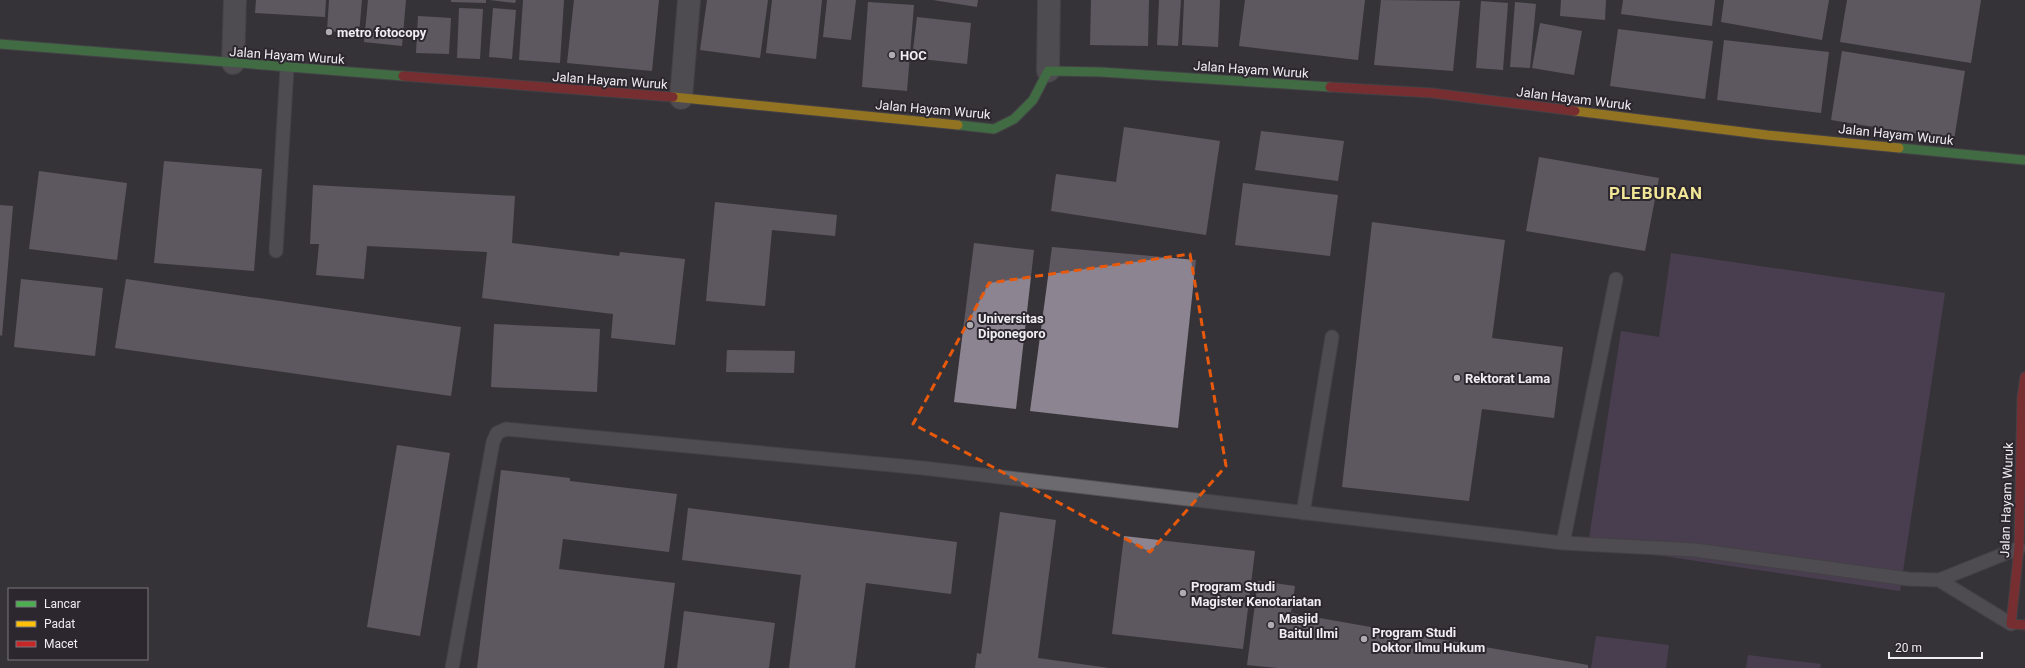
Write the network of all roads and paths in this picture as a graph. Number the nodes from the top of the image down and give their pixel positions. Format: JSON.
{"nodes":[{"id":1,"x":235,"y":0,"type":"edge"},
{"id":2,"x":689,"y":0,"type":"edge"},
{"id":3,"x":1049,"y":0,"type":"edge"},
{"id":4,"x":0,"y":44,"type":"edge"},
{"id":5,"x":233,"y":63,"type":"junction"},
{"id":6,"x":287,"y":68,"type":"junction"},
{"id":7,"x":1048,"y":71,"type":"junction"},
{"id":8,"x":681,"y":98,"type":"junction"},
{"id":9,"x":2025,"y":160,"type":"edge"},
{"id":10,"x":276,"y":251,"type":"dead end"},
{"id":11,"x":1616,"y":279,"type":"dead end"},
{"id":12,"x":1332,"y":337,"type":"dead end"},
{"id":13,"x":2025,"y":378,"type":"edge"},
{"id":14,"x":1303,"y":513,"type":"junction"},
{"id":15,"x":1563,"y":543,"type":"junction"},
{"id":16,"x":2022,"y":548,"type":"edge"},
{"id":17,"x":1939,"y":580,"type":"junction"},
{"id":18,"x":2011,"y":624,"type":"junction"},
{"id":19,"x":2025,"y":625,"type":"edge"},
{"id":20,"x":452,"y":668,"type":"edge"}],
"edges":[{"from":1,"to":5,"type":"street"},
{"from":2,"to":8,"type":"street"},
{"from":3,"to":7,"type":"street"},
{"from":4,"to":5,"type":"street","name":"Jalan Hayam Wuruk"},
{"from":5,"to":6,"type":"street","name":"Jalan Hayam Wuruk"},
{"from":6,"to":8,"type":"street","name":"Jalan Hayam Wuruk"},
{"from":6,"to":10,"type":"lane"},
{"from":7,"to":8,"type":"street","name":"Jalan Hayam Wuruk"},
{"from":7,"to":9,"type":"street","name":"Jalan Hayam Wuruk"},
{"from":11,"to":15,"type":"lane"},
{"from":12,"to":14,"type":"lane"},
{"from":13,"to":16,"type":"street","name":"Jalan Hayam Wuruk"},
{"from":14,"to":15,"type":"lane"},
{"from":14,"to":20,"type":"lane"},
{"from":15,"to":17,"type":"lane"},
{"from":16,"to":17,"type":"lane"},
{"from":16,"to":18,"type":"street","name":"Jalan Hayam Wuruk"},
{"from":17,"to":18,"type":"lane"},
{"from":18,"to":19,"type":"street"}]}
